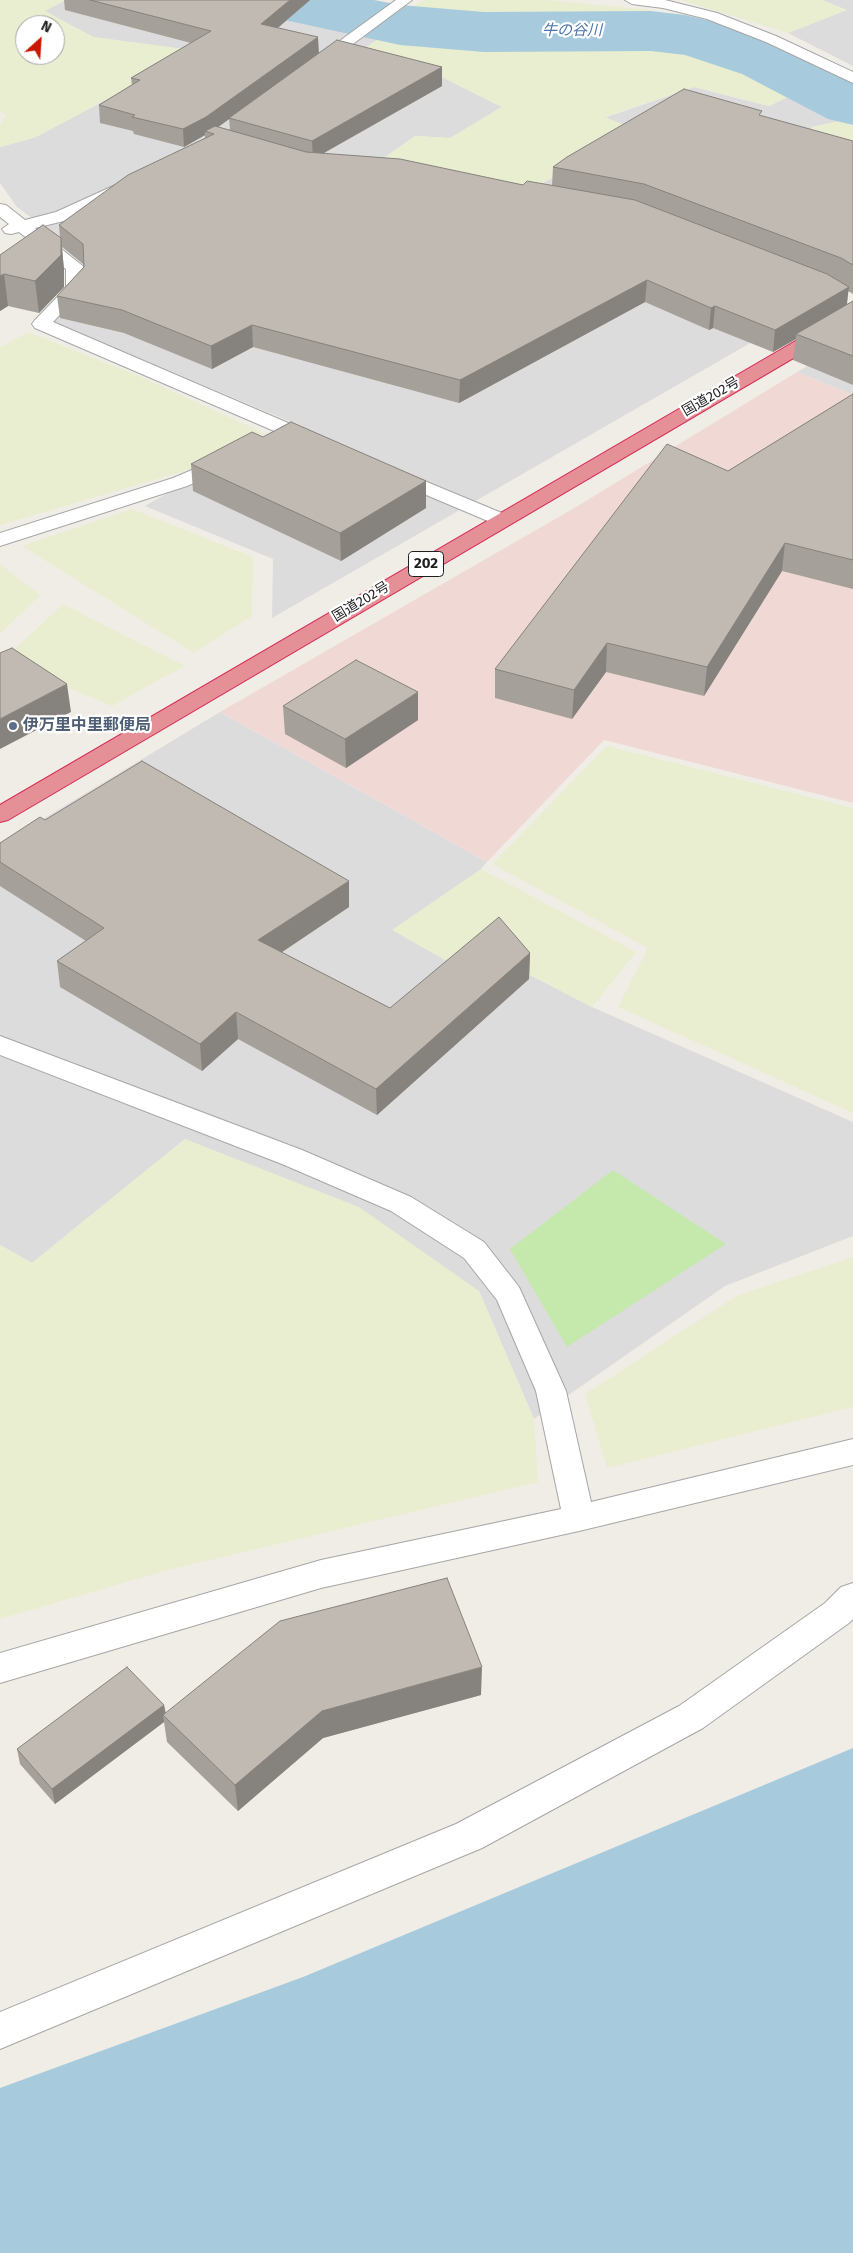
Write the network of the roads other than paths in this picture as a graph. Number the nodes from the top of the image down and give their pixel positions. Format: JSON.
{"nodes":[{"id":1,"x":405,"y":0,"type":"edge"},
{"id":2,"x":632,"y":0,"type":"edge"},
{"id":3,"x":300,"y":76,"type":"edge"},
{"id":4,"x":853,"y":78,"type":"edge"},
{"id":5,"x":133,"y":182,"type":"edge"},
{"id":6,"x":0,"y":209,"type":"edge"},
{"id":7,"x":24,"y":227,"type":"junction"},
{"id":8,"x":0,"y":231,"type":"edge"},
{"id":9,"x":851,"y":306,"type":"edge"},
{"id":10,"x":292,"y":432,"type":"junction"},
{"id":11,"x":266,"y":444,"type":"edge"},
{"id":12,"x":328,"y":447,"type":"edge"},
{"id":13,"x":240,"y":455,"type":"edge"},
{"id":14,"x":374,"y":466,"type":"edge"},
{"id":15,"x":502,"y":520,"type":"junction"},
{"id":16,"x":0,"y":540,"type":"edge"},
{"id":17,"x":0,"y":815,"type":"edge"},
{"id":18,"x":0,"y":1044,"type":"edge"},
{"id":19,"x":853,"y":1452,"type":"edge"},
{"id":20,"x":579,"y":1518,"type":"junction"},
{"id":21,"x":853,"y":1597,"type":"edge"},
{"id":22,"x":0,"y":1668,"type":"edge"},
{"id":23,"x":0,"y":2031,"type":"edge"}],
"edges":[{"from":1,"to":3,"type":"street"},
{"from":2,"to":4,"type":"street"},
{"from":5,"to":7,"type":"street"},
{"from":6,"to":7,"type":"street"},
{"from":7,"to":8,"type":"street"},
{"from":7,"to":10,"type":"street"},
{"from":9,"to":15,"type":"highway","name":"国道202号","number":"202"},
{"from":10,"to":11,"type":"street"},
{"from":10,"to":12,"type":"street"},
{"from":13,"to":16,"type":"street"},
{"from":14,"to":15,"type":"street"},
{"from":15,"to":17,"type":"highway","name":"国道202号","number":"202"},
{"from":18,"to":20,"type":"street"},
{"from":19,"to":20,"type":"street"},
{"from":20,"to":22,"type":"street"},
{"from":21,"to":23,"type":"street"}]}
